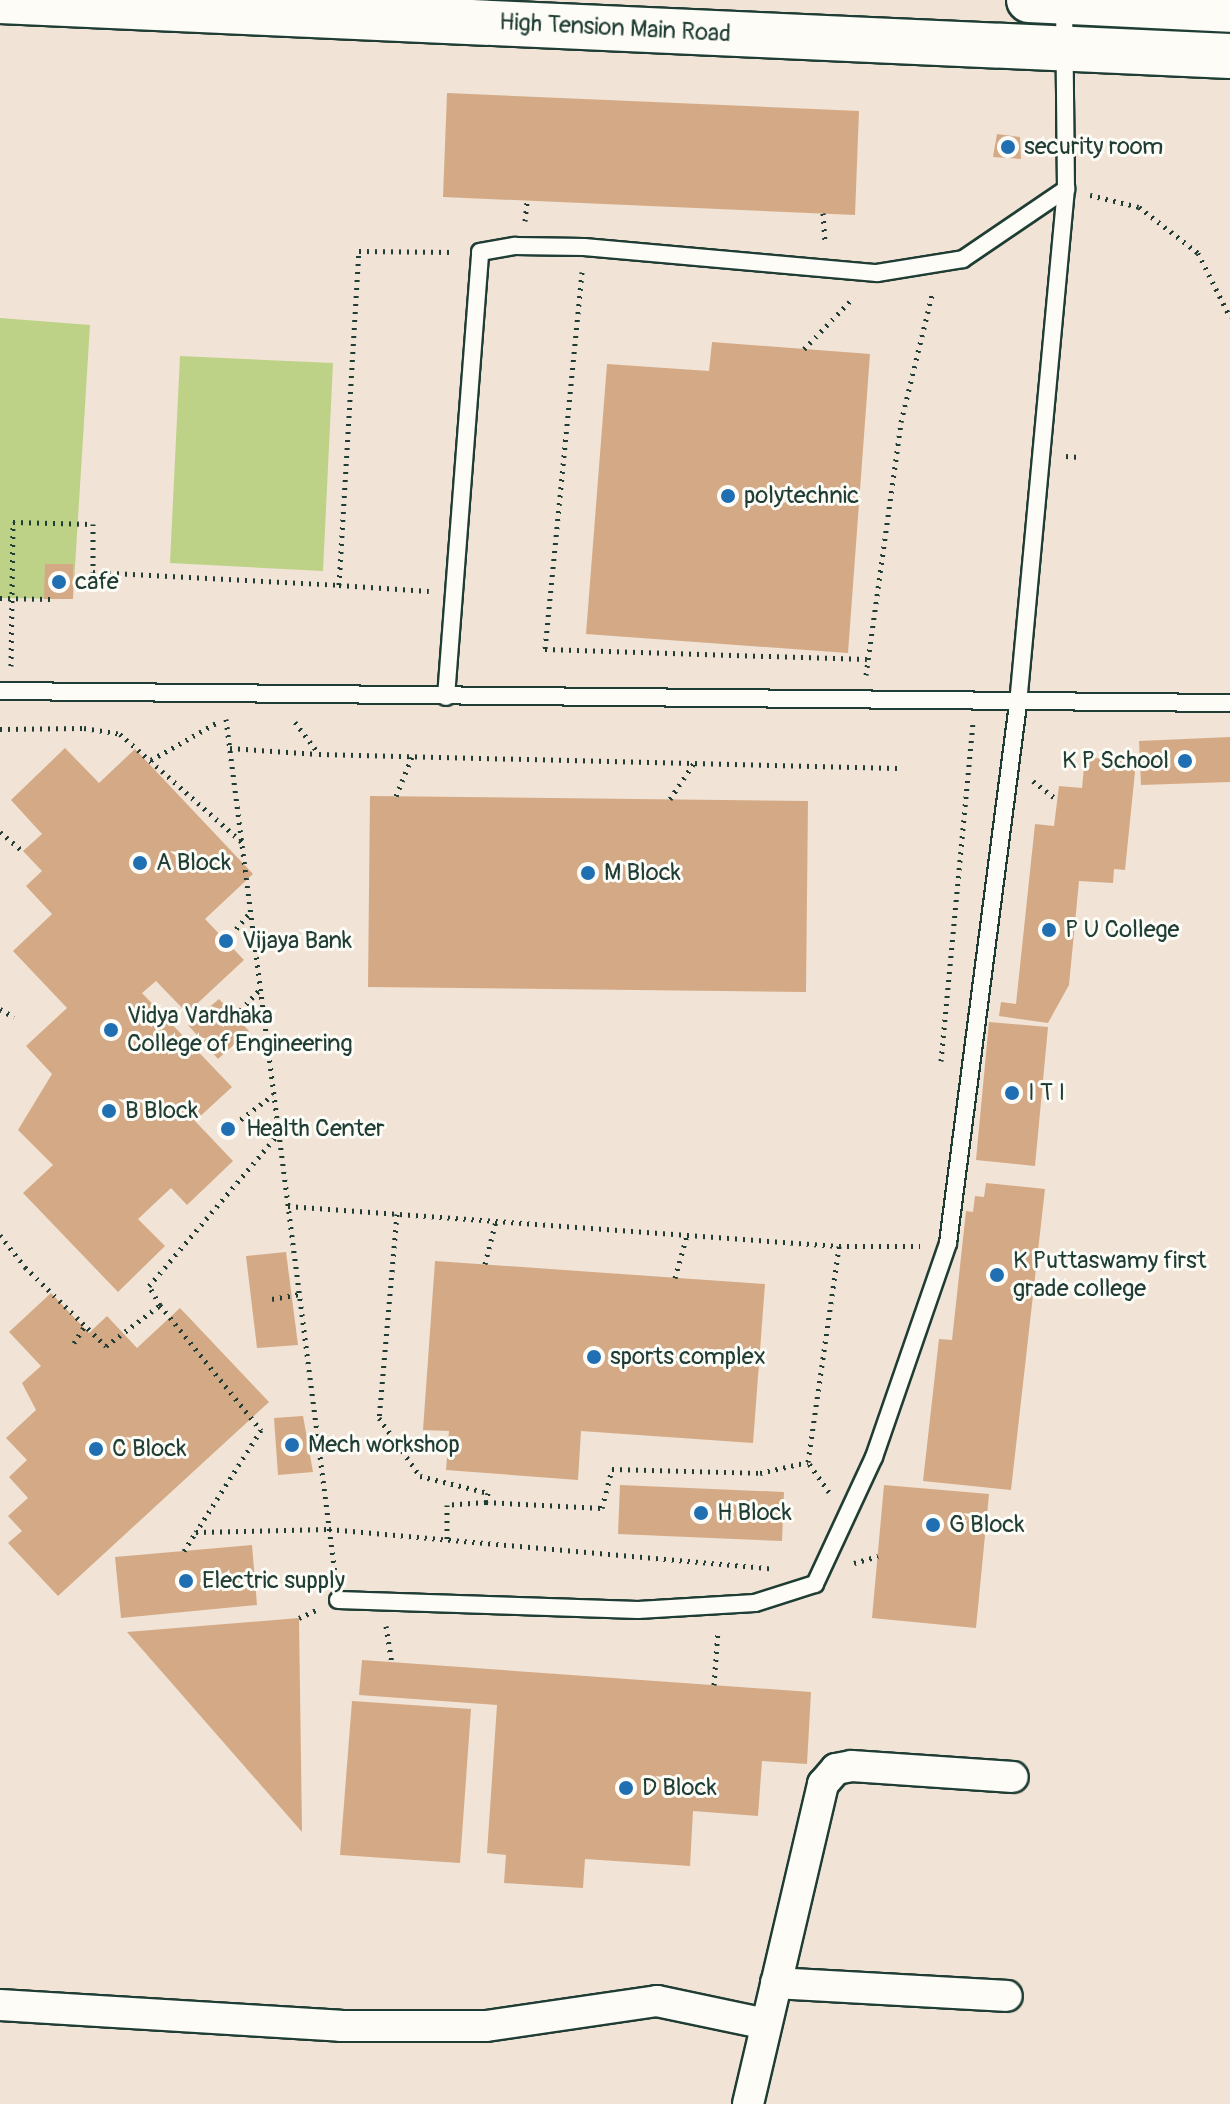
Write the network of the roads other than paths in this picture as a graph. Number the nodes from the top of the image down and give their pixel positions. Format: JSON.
{"nodes":[{"id":1,"x":0,"y":1,"type":"edge"},
{"id":2,"x":1052,"y":1,"type":"edge"},
{"id":3,"x":1230,"y":10,"type":"edge"},
{"id":4,"x":1064,"y":48,"type":"junction"},
{"id":5,"x":1230,"y":56,"type":"edge"},
{"id":6,"x":1066,"y":189,"type":"junction"},
{"id":7,"x":6,"y":691,"type":"edge"},
{"id":8,"x":446,"y":697,"type":"junction"},
{"id":9,"x":1230,"y":703,"type":"edge"},
{"id":10,"x":1018,"y":704,"type":"junction"},
{"id":11,"x":338,"y":1600,"type":"road end"},
{"id":12,"x":1013,"y":1777,"type":"dead end"},
{"id":13,"x":776,"y":1983,"type":"junction"},
{"id":14,"x":1007,"y":1996,"type":"dead end"},
{"id":15,"x":0,"y":2005,"type":"edge"},
{"id":16,"x":766,"y":2024,"type":"junction"},
{"id":17,"x":748,"y":2104,"type":"edge"}],
"edges":[{"from":1,"to":4,"type":"main road","name":"High Tension Main Road"},
{"from":2,"to":3,"type":"main road"},
{"from":2,"to":4,"type":"lane"},
{"from":4,"to":5,"type":"main road","name":"High Tension Main Road"},
{"from":4,"to":6,"type":"lane"},
{"from":6,"to":8,"type":"lane"},
{"from":6,"to":10,"type":"lane"},
{"from":7,"to":8,"type":"lane"},
{"from":8,"to":10,"type":"lane"},
{"from":9,"to":10,"type":"lane"},
{"from":10,"to":11,"type":"lane"},
{"from":12,"to":13,"type":"street"},
{"from":13,"to":14,"type":"street"},
{"from":13,"to":16,"type":"street"},
{"from":15,"to":16,"type":"street"},
{"from":16,"to":17,"type":"street"}]}
